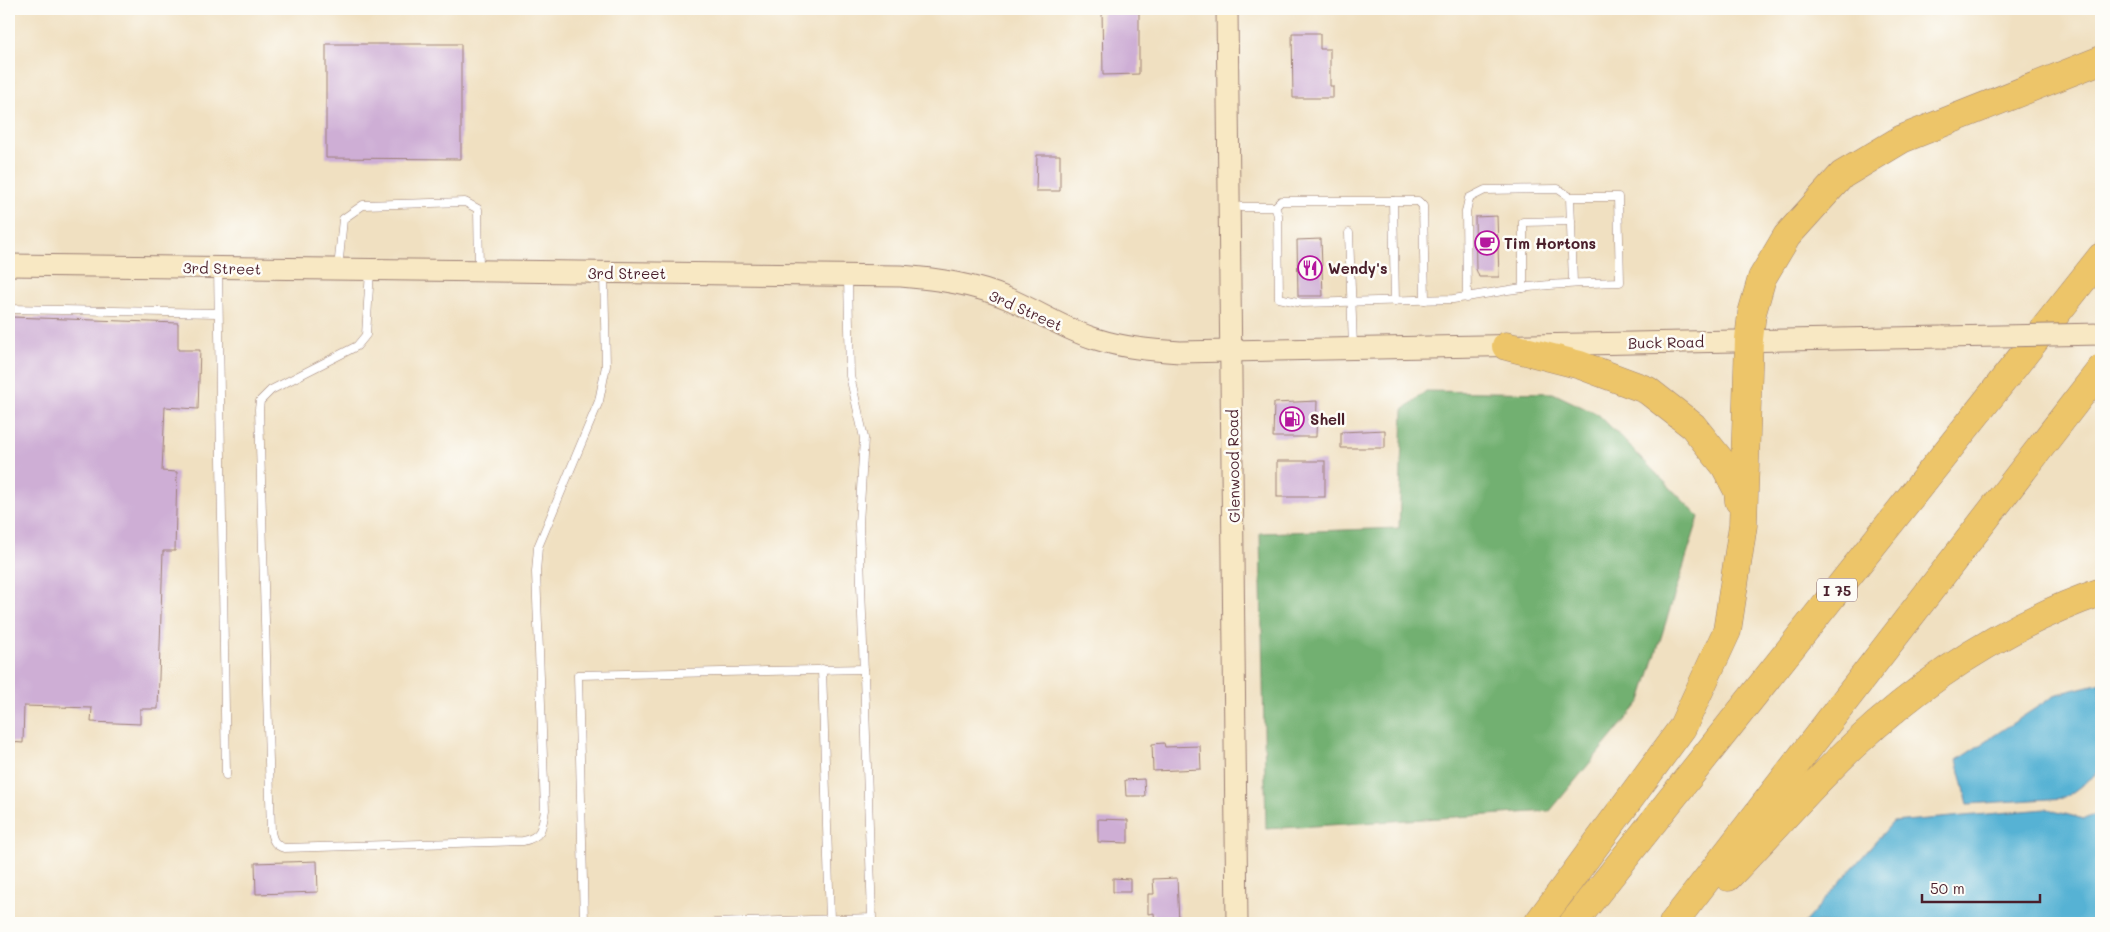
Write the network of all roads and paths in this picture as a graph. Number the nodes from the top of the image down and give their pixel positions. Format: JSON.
{"nodes":[{"id":1,"x":1227,"y":9,"type":"edge"},
{"id":2,"x":2101,"y":60,"type":"edge"},
{"id":3,"x":1570,"y":197,"type":"junction"},
{"id":4,"x":1393,"y":201,"type":"junction"},
{"id":5,"x":1230,"y":207,"type":"junction"},
{"id":6,"x":1276,"y":207,"type":"junction"},
{"id":7,"x":1571,"y":222,"type":"junction"},
{"id":8,"x":1349,"y":233,"type":"dead end"},
{"id":9,"x":2101,"y":256,"type":"edge"},
{"id":10,"x":9,"y":265,"type":"edge"},
{"id":11,"x":218,"y":268,"type":"junction"},
{"id":12,"x":338,"y":270,"type":"junction"},
{"id":13,"x":370,"y":271,"type":"junction"},
{"id":14,"x":479,"y":271,"type":"junction"},
{"id":15,"x":604,"y":272,"type":"junction"},
{"id":16,"x":848,"y":276,"type":"junction"},
{"id":17,"x":1573,"y":283,"type":"junction"},
{"id":18,"x":1523,"y":288,"type":"junction"},
{"id":19,"x":1467,"y":298,"type":"junction"},
{"id":20,"x":1425,"y":300,"type":"junction"},
{"id":21,"x":1395,"y":301,"type":"junction"},
{"id":22,"x":1350,"y":302,"type":"junction"},
{"id":23,"x":9,"y":310,"type":"edge"},
{"id":24,"x":218,"y":313,"type":"junction"},
{"id":25,"x":2101,"y":334,"type":"edge"},
{"id":26,"x":1749,"y":339,"type":"junction"},
{"id":27,"x":1506,"y":346,"type":"junction"},
{"id":28,"x":1353,"y":349,"type":"junction"},
{"id":29,"x":1231,"y":351,"type":"junction"},
{"id":30,"x":2101,"y":369,"type":"edge"},
{"id":31,"x":1744,"y":525,"type":"junction"},
{"id":32,"x":2101,"y":592,"type":"edge"},
{"id":33,"x":822,"y":669,"type":"junction"},
{"id":34,"x":864,"y":669,"type":"junction"},
{"id":35,"x":226,"y":775,"type":"dead end"},
{"id":36,"x":830,"y":920,"type":"junction"},
{"id":37,"x":584,"y":923,"type":"edge"},
{"id":38,"x":714,"y":923,"type":"edge"},
{"id":39,"x":1237,"y":923,"type":"edge"},
{"id":40,"x":1538,"y":923,"type":"edge"},
{"id":41,"x":1573,"y":923,"type":"edge"},
{"id":42,"x":1673,"y":923,"type":"edge"},
{"id":43,"x":1680,"y":923,"type":"edge"}],
"edges":[{"from":1,"to":5,"type":"street","name":"Glenwood Road"},
{"from":2,"to":26,"type":"highway"},
{"from":3,"to":7,"type":"lane"},
{"from":3,"to":17,"type":"lane"},
{"from":3,"to":19,"type":"lane"},
{"from":4,"to":6,"type":"lane"},
{"from":4,"to":20,"type":"lane"},
{"from":4,"to":21,"type":"lane"},
{"from":5,"to":6,"type":"lane"},
{"from":5,"to":29,"type":"street","name":"Glenwood Road"},
{"from":6,"to":22,"type":"lane"},
{"from":7,"to":17,"type":"lane"},
{"from":7,"to":18,"type":"lane"},
{"from":8,"to":22,"type":"lane"},
{"from":9,"to":41,"type":"highway","number":"I 75"},
{"from":10,"to":11,"type":"street","name":"3rd Street"},
{"from":11,"to":12,"type":"street","name":"3rd Street"},
{"from":11,"to":24,"type":"lane"},
{"from":12,"to":13,"type":"street","name":"3rd Street"},
{"from":12,"to":14,"type":"lane"},
{"from":13,"to":14,"type":"street","name":"3rd Street"},
{"from":13,"to":15,"type":"lane"},
{"from":14,"to":15,"type":"street","name":"3rd Street"},
{"from":15,"to":16,"type":"street","name":"3rd Street"},
{"from":16,"to":29,"type":"street","name":"3rd Street"},
{"from":16,"to":34,"type":"lane"},
{"from":17,"to":18,"type":"lane"},
{"from":18,"to":19,"type":"lane"},
{"from":19,"to":20,"type":"lane"},
{"from":20,"to":21,"type":"lane"},
{"from":21,"to":22,"type":"lane"},
{"from":22,"to":28,"type":"lane"},
{"from":23,"to":24,"type":"lane"},
{"from":24,"to":35,"type":"lane"},
{"from":25,"to":26,"type":"street","name":"Buck Road","bridge":true},
{"from":26,"to":27,"type":"street","name":"Buck Road"},
{"from":26,"to":31,"type":"highway"},
{"from":27,"to":28,"type":"street","name":"Buck Road"},
{"from":27,"to":31,"type":"highway"},
{"from":28,"to":29,"type":"street","name":"Buck Road"},
{"from":29,"to":39,"type":"street","name":"Glenwood Road"},
{"from":30,"to":42,"type":"highway"},
{"from":31,"to":40,"type":"highway"},
{"from":32,"to":43,"type":"highway"},
{"from":33,"to":34,"type":"lane"},
{"from":33,"to":36,"type":"lane"},
{"from":33,"to":37,"type":"lane"},
{"from":34,"to":36,"type":"lane"},
{"from":36,"to":38,"type":"lane"}]}
